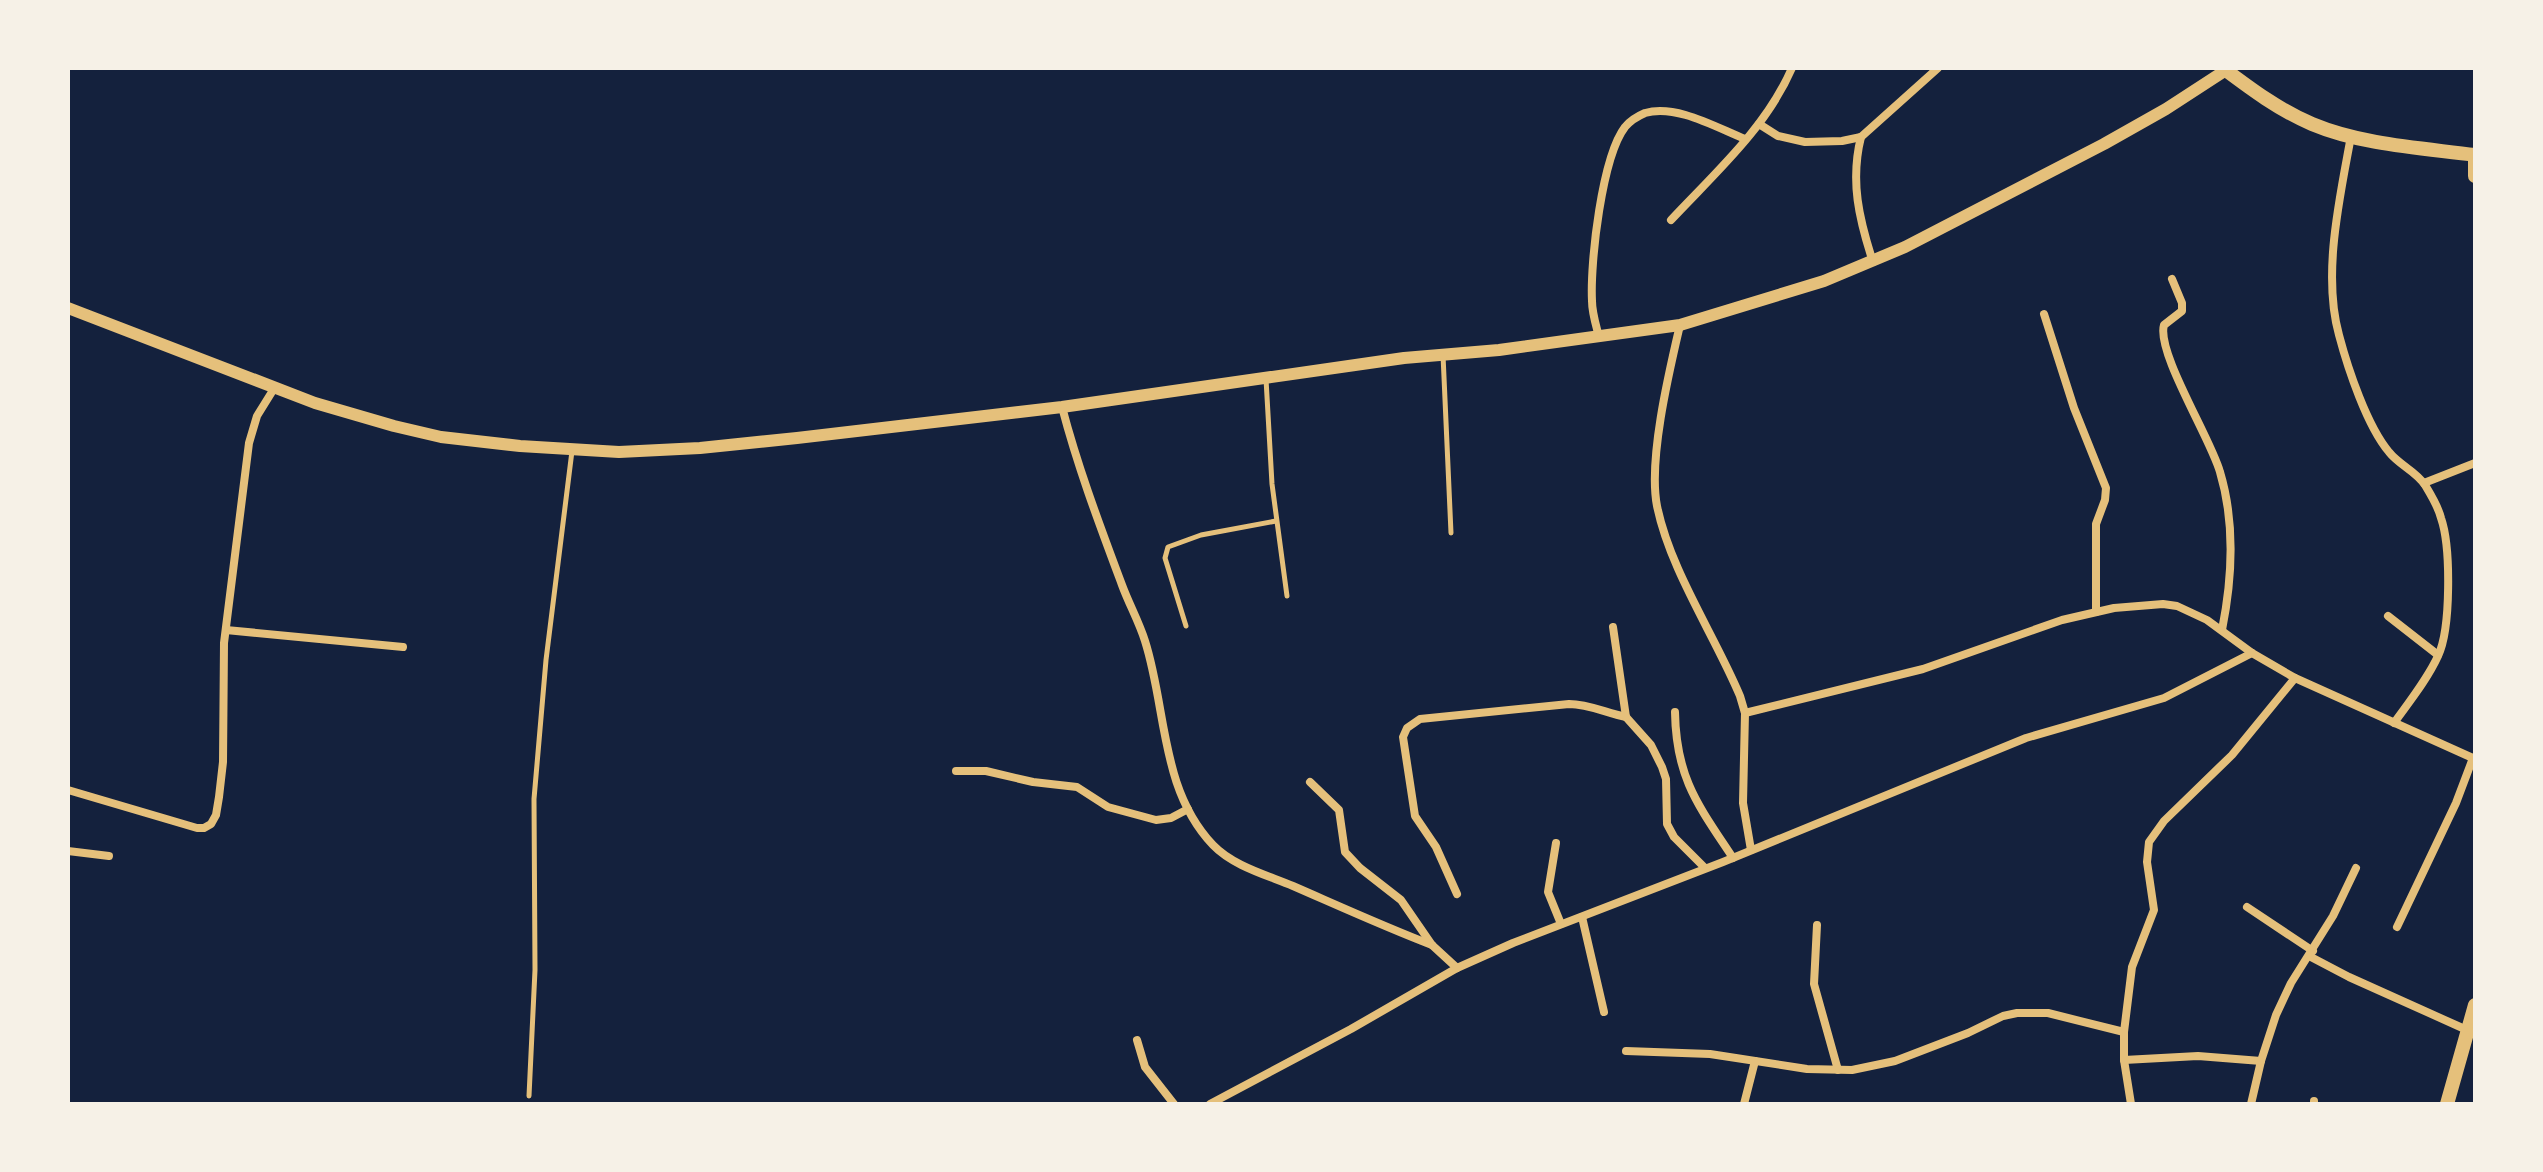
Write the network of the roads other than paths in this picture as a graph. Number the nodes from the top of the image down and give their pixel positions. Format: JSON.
{"nodes":[{"id":1,"x":1792,"y":68,"type":"edge"},
{"id":2,"x":1938,"y":68,"type":"edge"},
{"id":3,"x":2225,"y":69,"type":"edge"},
{"id":4,"x":1759,"y":124,"type":"junction"},
{"id":5,"x":2351,"y":136,"type":"junction"},
{"id":6,"x":1861,"y":137,"type":"junction"},
{"id":7,"x":1745,"y":139,"type":"junction"},
{"id":8,"x":2475,"y":157,"type":"edge"},
{"id":9,"x":2475,"y":176,"type":"edge"},
{"id":10,"x":1671,"y":220,"type":"dead end"},
{"id":11,"x":1873,"y":262,"type":"junction"},
{"id":12,"x":2172,"y":279,"type":"dead end"},
{"id":13,"x":68,"y":308,"type":"edge"},
{"id":14,"x":2044,"y":314,"type":"dead end"},
{"id":15,"x":1680,"y":325,"type":"junction"},
{"id":16,"x":1599,"y":337,"type":"junction"},
{"id":17,"x":1443,"y":354,"type":"junction"},
{"id":18,"x":1266,"y":378,"type":"junction"},
{"id":19,"x":275,"y":387,"type":"junction"},
{"id":20,"x":1062,"y":407,"type":"junction"},
{"id":21,"x":572,"y":450,"type":"junction"},
{"id":22,"x":2475,"y":463,"type":"edge"},
{"id":23,"x":2424,"y":483,"type":"junction"},
{"id":24,"x":1276,"y":521,"type":"junction"},
{"id":25,"x":1451,"y":533,"type":"dead end"},
{"id":26,"x":1287,"y":596,"type":"dead end"},
{"id":27,"x":2096,"y":612,"type":"junction"},
{"id":28,"x":2388,"y":616,"type":"dead end"},
{"id":29,"x":1186,"y":626,"type":"dead end"},
{"id":30,"x":1613,"y":627,"type":"dead end"},
{"id":31,"x":226,"y":630,"type":"junction"},
{"id":32,"x":2222,"y":630,"type":"junction"},
{"id":33,"x":403,"y":647,"type":"dead end"},
{"id":34,"x":2252,"y":653,"type":"junction"},
{"id":35,"x":2438,"y":655,"type":"junction"},
{"id":36,"x":2295,"y":678,"type":"junction"},
{"id":37,"x":1675,"y":712,"type":"dead end"},
{"id":38,"x":1745,"y":713,"type":"junction"},
{"id":39,"x":1626,"y":717,"type":"junction"},
{"id":40,"x":2394,"y":723,"type":"junction"},
{"id":41,"x":2474,"y":759,"type":"edge"},
{"id":42,"x":956,"y":771,"type":"dead end"},
{"id":43,"x":1310,"y":782,"type":"dead end"},
{"id":44,"x":68,"y":790,"type":"edge"},
{"id":45,"x":1188,"y":809,"type":"junction"},
{"id":46,"x":1556,"y":843,"type":"dead end"},
{"id":47,"x":1751,"y":850,"type":"junction"},
{"id":48,"x":68,"y":851,"type":"edge"},
{"id":49,"x":109,"y":856,"type":"dead end"},
{"id":50,"x":1733,"y":858,"type":"junction"},
{"id":51,"x":1705,"y":868,"type":"junction"},
{"id":52,"x":2356,"y":868,"type":"dead end"},
{"id":53,"x":1457,"y":894,"type":"dead end"},
{"id":54,"x":2247,"y":907,"type":"dead end"},
{"id":55,"x":1582,"y":917,"type":"junction"},
{"id":56,"x":1561,"y":924,"type":"junction"},
{"id":57,"x":1817,"y":925,"type":"dead end"},
{"id":58,"x":2397,"y":927,"type":"dead end"},
{"id":59,"x":1432,"y":945,"type":"junction"},
{"id":60,"x":2311,"y":953,"type":"junction"},
{"id":61,"x":1457,"y":968,"type":"junction"},
{"id":62,"x":2475,"y":1005,"type":"edge"},
{"id":63,"x":1604,"y":1012,"type":"dead end"},
{"id":64,"x":2467,"y":1030,"type":"junction"},
{"id":65,"x":2124,"y":1032,"type":"junction"},
{"id":66,"x":1137,"y":1040,"type":"dead end"},
{"id":67,"x":1626,"y":1051,"type":"dead end"},
{"id":68,"x":2124,"y":1060,"type":"junction"},
{"id":69,"x":1755,"y":1061,"type":"junction"},
{"id":70,"x":2261,"y":1061,"type":"junction"},
{"id":71,"x":1838,"y":1070,"type":"junction"},
{"id":72,"x":529,"y":1096,"type":"dead end"},
{"id":73,"x":1174,"y":1104,"type":"edge"},
{"id":74,"x":1210,"y":1104,"type":"edge"},
{"id":75,"x":1744,"y":1104,"type":"edge"},
{"id":76,"x":2131,"y":1104,"type":"edge"},
{"id":77,"x":2251,"y":1104,"type":"edge"},
{"id":78,"x":2447,"y":1104,"type":"edge"}],
"edges":[{"from":1,"to":4,"type":"street"},
{"from":2,"to":6,"type":"street"},
{"from":3,"to":5,"type":"main road"},
{"from":3,"to":11,"type":"street"},
{"from":4,"to":6,"type":"street"},
{"from":4,"to":7,"type":"street"},
{"from":5,"to":8,"type":"main road"},
{"from":5,"to":23,"type":"street"},
{"from":6,"to":11,"type":"street"},
{"from":7,"to":10,"type":"street"},
{"from":7,"to":16,"type":"street"},
{"from":8,"to":9,"type":"main road"},
{"from":11,"to":15,"type":"street"},
{"from":12,"to":32,"type":"street"},
{"from":13,"to":19,"type":"street"},
{"from":14,"to":27,"type":"street"},
{"from":15,"to":16,"type":"street"},
{"from":15,"to":38,"type":"street"},
{"from":16,"to":17,"type":"street"},
{"from":17,"to":18,"type":"street"},
{"from":17,"to":25,"type":"lane"},
{"from":18,"to":20,"type":"street"},
{"from":18,"to":24,"type":"lane"},
{"from":19,"to":21,"type":"street"},
{"from":19,"to":31,"type":"street"},
{"from":20,"to":21,"type":"street"},
{"from":20,"to":45,"type":"street"},
{"from":21,"to":72,"type":"lane"},
{"from":22,"to":23,"type":"street"},
{"from":23,"to":35,"type":"street"},
{"from":24,"to":26,"type":"lane"},
{"from":24,"to":29,"type":"lane"},
{"from":27,"to":32,"type":"street"},
{"from":27,"to":38,"type":"street"},
{"from":28,"to":35,"type":"street"},
{"from":30,"to":39,"type":"street"},
{"from":31,"to":33,"type":"street"},
{"from":31,"to":44,"type":"street"},
{"from":32,"to":34,"type":"street"},
{"from":34,"to":36,"type":"street"},
{"from":34,"to":47,"type":"street"},
{"from":35,"to":40,"type":"street"},
{"from":36,"to":40,"type":"street"},
{"from":36,"to":65,"type":"street"},
{"from":37,"to":50,"type":"street"},
{"from":38,"to":47,"type":"street"},
{"from":39,"to":51,"type":"street"},
{"from":39,"to":53,"type":"street"},
{"from":40,"to":41,"type":"street"},
{"from":41,"to":58,"type":"street"},
{"from":42,"to":45,"type":"street"},
{"from":43,"to":59,"type":"street"},
{"from":45,"to":59,"type":"street"},
{"from":46,"to":56,"type":"street"},
{"from":47,"to":50,"type":"street"},
{"from":48,"to":49,"type":"street"},
{"from":50,"to":51,"type":"street"},
{"from":51,"to":55,"type":"street"},
{"from":52,"to":60,"type":"street"},
{"from":54,"to":60,"type":"street"},
{"from":55,"to":56,"type":"street"},
{"from":55,"to":63,"type":"street"},
{"from":56,"to":61,"type":"street"},
{"from":57,"to":71,"type":"street"},
{"from":59,"to":61,"type":"street"},
{"from":60,"to":64,"type":"street"},
{"from":60,"to":70,"type":"street"},
{"from":61,"to":74,"type":"street"},
{"from":62,"to":64,"type":"main road"},
{"from":64,"to":78,"type":"main road"},
{"from":65,"to":68,"type":"street"},
{"from":65,"to":71,"type":"street"},
{"from":66,"to":73,"type":"street"},
{"from":67,"to":69,"type":"street"},
{"from":68,"to":70,"type":"street"},
{"from":68,"to":76,"type":"street"},
{"from":69,"to":71,"type":"street"},
{"from":69,"to":75,"type":"street"},
{"from":70,"to":77,"type":"street"}]}
